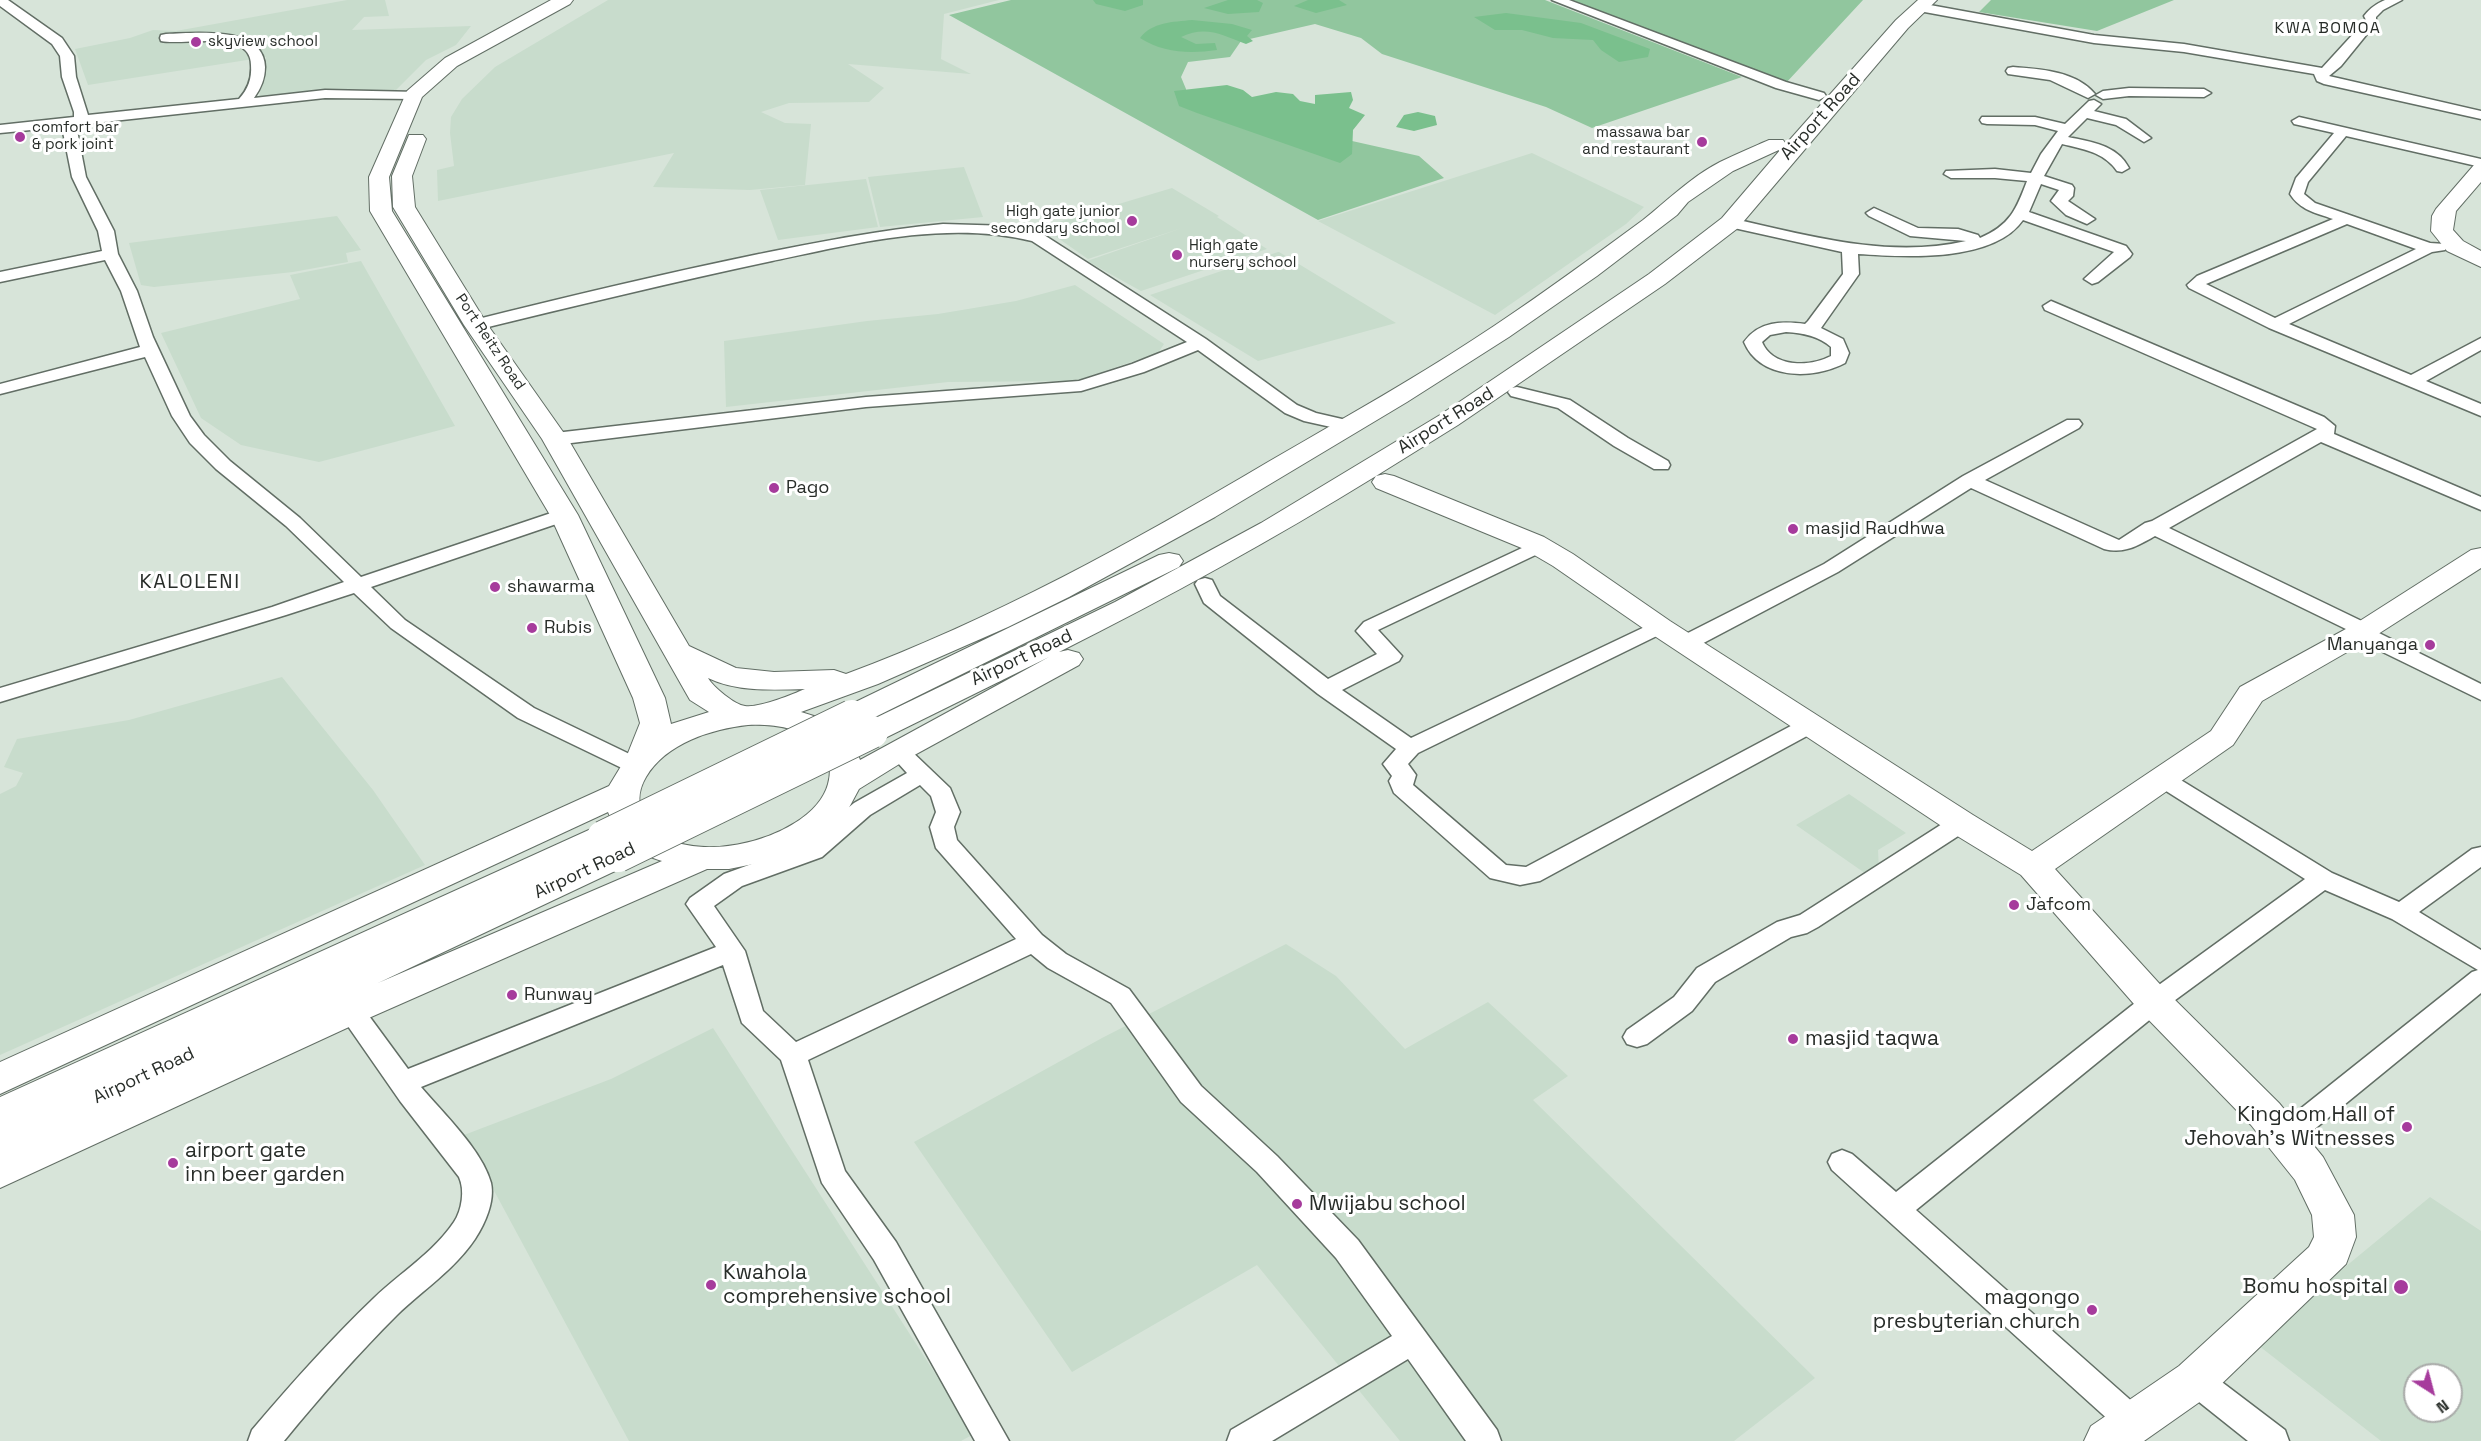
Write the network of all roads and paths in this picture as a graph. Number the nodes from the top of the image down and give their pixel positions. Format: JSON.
{"nodes":[{"id":1,"x":0,"y":0,"type":"edge"},
{"id":2,"x":564,"y":0,"type":"edge"},
{"id":3,"x":579,"y":0,"type":"edge"},
{"id":4,"x":1558,"y":0,"type":"edge"},
{"id":5,"x":2396,"y":0,"type":"edge"},
{"id":6,"x":1917,"y":2,"type":"edge"},
{"id":7,"x":166,"y":38,"type":"dead end"},
{"id":8,"x":2013,"y":71,"type":"dead end"},
{"id":9,"x":2323,"y":74,"type":"junction"},
{"id":10,"x":2204,"y":93,"type":"dead end"},
{"id":11,"x":414,"y":95,"type":"junction"},
{"id":12,"x":1819,"y":96,"type":"junction"},
{"id":13,"x":2092,"y":102,"type":"junction"},
{"id":14,"x":242,"y":104,"type":"junction"},
{"id":15,"x":2481,"y":115,"type":"edge"},
{"id":16,"x":1987,"y":120,"type":"dead end"},
{"id":17,"x":74,"y":121,"type":"junction"},
{"id":18,"x":2299,"y":121,"type":"dead end"},
{"id":19,"x":0,"y":129,"type":"edge"},
{"id":20,"x":2343,"y":131,"type":"junction"},
{"id":21,"x":2063,"y":134,"type":"junction"},
{"id":22,"x":2144,"y":138,"type":"dead end"},
{"id":23,"x":1776,"y":144,"type":"junction"},
{"id":24,"x":2481,"y":163,"type":"edge"},
{"id":25,"x":2122,"y":168,"type":"dead end"},
{"id":26,"x":2481,"y":169,"type":"edge"},
{"id":27,"x":1952,"y":174,"type":"dead end"},
{"id":28,"x":2035,"y":177,"type":"junction"},
{"id":29,"x":1874,"y":213,"type":"dead end"},
{"id":30,"x":2020,"y":214,"type":"junction"},
{"id":31,"x":2087,"y":219,"type":"dead end"},
{"id":32,"x":2347,"y":219,"type":"junction"},
{"id":33,"x":1730,"y":223,"type":"junction"},
{"id":34,"x":1982,"y":241,"type":"junction"},
{"id":35,"x":2455,"y":246,"type":"junction"},
{"id":36,"x":2429,"y":248,"type":"junction"},
{"id":37,"x":1850,"y":249,"type":"junction"},
{"id":38,"x":110,"y":254,"type":"junction"},
{"id":39,"x":2481,"y":260,"type":"edge"},
{"id":40,"x":0,"y":278,"type":"edge"},
{"id":41,"x":2092,"y":279,"type":"dead end"},
{"id":42,"x":2051,"y":306,"type":"dead end"},
{"id":43,"x":2275,"y":324,"type":"junction"},
{"id":44,"x":476,"y":325,"type":"junction"},
{"id":45,"x":1809,"y":329,"type":"dead end"},
{"id":46,"x":1200,"y":343,"type":"junction"},
{"id":47,"x":2481,"y":343,"type":"edge"},
{"id":48,"x":150,"y":350,"type":"junction"},
{"id":49,"x":1542,"y":357,"type":"junction"},
{"id":50,"x":2413,"y":381,"type":"junction"},
{"id":51,"x":0,"y":389,"type":"edge"},
{"id":52,"x":1517,"y":392,"type":"junction"},
{"id":53,"x":2481,"y":411,"type":"edge"},
{"id":54,"x":2073,"y":424,"type":"dead end"},
{"id":55,"x":1349,"y":426,"type":"junction"},
{"id":56,"x":2320,"y":435,"type":"junction"},
{"id":57,"x":555,"y":439,"type":"junction"},
{"id":58,"x":1661,"y":465,"type":"dead end"},
{"id":59,"x":1339,"y":477,"type":"junction"},
{"id":60,"x":1970,"y":480,"type":"junction"},
{"id":61,"x":1385,"y":482,"type":"junction"},
{"id":62,"x":2481,"y":504,"type":"edge"},
{"id":63,"x":564,"y":515,"type":"junction"},
{"id":64,"x":2152,"y":527,"type":"junction"},
{"id":65,"x":1539,"y":546,"type":"junction"},
{"id":66,"x":2481,"y":556,"type":"edge"},
{"id":67,"x":1205,"y":584,"type":"junction"},
{"id":68,"x":356,"y":586,"type":"junction"},
{"id":69,"x":2362,"y":631,"type":"junction"},
{"id":70,"x":1673,"y":635,"type":"junction"},
{"id":71,"x":679,"y":653,"type":"junction"},
{"id":72,"x":867,"y":677,"type":"junction"},
{"id":73,"x":1326,"y":689,"type":"junction"},
{"id":74,"x":2481,"y":693,"type":"edge"},
{"id":75,"x":0,"y":695,"type":"edge"},
{"id":76,"x":747,"y":715,"type":"junction"},
{"id":77,"x":1810,"y":724,"type":"junction"},
{"id":78,"x":1410,"y":748,"type":"junction"},
{"id":79,"x":898,"y":751,"type":"junction"},
{"id":80,"x":634,"y":773,"type":"junction"},
{"id":81,"x":922,"y":774,"type":"junction"},
{"id":82,"x":2163,"y":779,"type":"junction"},
{"id":83,"x":846,"y":783,"type":"junction"},
{"id":84,"x":1961,"y":823,"type":"junction"},
{"id":85,"x":2481,"y":855,"type":"edge"},
{"id":86,"x":701,"y":858,"type":"junction"},
{"id":87,"x":2033,"y":867,"type":"junction"},
{"id":88,"x":2323,"y":879,"type":"junction"},
{"id":89,"x":2401,"y":913,"type":"junction"},
{"id":90,"x":1033,"y":942,"type":"junction"},
{"id":91,"x":732,"y":951,"type":"junction"},
{"id":92,"x":2481,"y":962,"type":"edge"},
{"id":93,"x":2481,"y":979,"type":"edge"},
{"id":94,"x":2154,"y":1002,"type":"junction"},
{"id":95,"x":352,"y":1012,"type":"junction"},
{"id":96,"x":1637,"y":1037,"type":"dead end"},
{"id":97,"x":793,"y":1055,"type":"junction"},
{"id":98,"x":0,"y":1079,"type":"edge"},
{"id":99,"x":403,"y":1083,"type":"junction"},
{"id":100,"x":0,"y":1114,"type":"edge"},
{"id":101,"x":2285,"y":1137,"type":"junction"},
{"id":102,"x":0,"y":1143,"type":"edge"},
{"id":103,"x":1842,"y":1162,"type":"dead end"},
{"id":104,"x":0,"y":1172,"type":"edge"},
{"id":105,"x":1896,"y":1208,"type":"junction"},
{"id":106,"x":1412,"y":1340,"type":"junction"},
{"id":107,"x":2195,"y":1380,"type":"junction"},
{"id":108,"x":2120,"y":1431,"type":"edge"},
{"id":109,"x":264,"y":1441,"type":"edge"},
{"id":110,"x":993,"y":1441,"type":"edge"},
{"id":111,"x":1243,"y":1441,"type":"edge"},
{"id":112,"x":1485,"y":1441,"type":"edge"},
{"id":113,"x":2273,"y":1441,"type":"edge"}],
"edges":[{"from":1,"to":17,"type":"street"},
{"from":2,"to":11,"type":"main road"},
{"from":3,"to":44,"type":"main road","name":"Port Reitz Road"},
{"from":4,"to":12,"type":"street"},
{"from":5,"to":9,"type":"street"},
{"from":6,"to":9,"type":"street"},
{"from":6,"to":12,"type":"main road","name":"Airport Road"},
{"from":6,"to":33,"type":"main road","name":"Airport Road"},
{"from":7,"to":14,"type":"street"},
{"from":8,"to":13,"type":"street"},
{"from":9,"to":15,"type":"street"},
{"from":10,"to":13,"type":"street"},
{"from":11,"to":14,"type":"street"},
{"from":11,"to":63,"type":"main road"},
{"from":12,"to":23,"type":"main road","name":"Airport Road"},
{"from":13,"to":21,"type":"street"},
{"from":13,"to":22,"type":"street"},
{"from":14,"to":17,"type":"street"},
{"from":16,"to":21,"type":"street"},
{"from":17,"to":19,"type":"street"},
{"from":17,"to":38,"type":"street"},
{"from":18,"to":20,"type":"street"},
{"from":20,"to":24,"type":"street"},
{"from":20,"to":32,"type":"street"},
{"from":21,"to":25,"type":"street"},
{"from":21,"to":28,"type":"street"},
{"from":23,"to":55,"type":"main road"},
{"from":23,"to":59,"type":"main road","name":"Airport Road"},
{"from":26,"to":35,"type":"main road"},
{"from":27,"to":28,"type":"street"},
{"from":28,"to":30,"type":"street"},
{"from":28,"to":31,"type":"street"},
{"from":29,"to":34,"type":"street"},
{"from":30,"to":34,"type":"street"},
{"from":30,"to":41,"type":"street"},
{"from":32,"to":36,"type":"street"},
{"from":32,"to":43,"type":"street"},
{"from":33,"to":37,"type":"street"},
{"from":33,"to":49,"type":"main road","name":"Airport Road"},
{"from":34,"to":37,"type":"street"},
{"from":35,"to":36,"type":"street"},
{"from":35,"to":39,"type":"main road"},
{"from":36,"to":43,"type":"street"},
{"from":37,"to":45,"type":"street"},
{"from":38,"to":40,"type":"street"},
{"from":38,"to":48,"type":"street"},
{"from":42,"to":56,"type":"street"},
{"from":43,"to":50,"type":"street"},
{"from":44,"to":46,"type":"street"},
{"from":44,"to":57,"type":"main road","name":"Port Reitz Road"},
{"from":46,"to":55,"type":"street"},
{"from":46,"to":57,"type":"street"},
{"from":47,"to":50,"type":"street"},
{"from":48,"to":51,"type":"street"},
{"from":48,"to":68,"type":"street"},
{"from":49,"to":52,"type":"main road"},
{"from":49,"to":59,"type":"main road","name":"Airport Road"},
{"from":50,"to":53,"type":"street"},
{"from":52,"to":58,"type":"street"},
{"from":52,"to":61,"type":"main road"},
{"from":54,"to":60,"type":"street"},
{"from":55,"to":72,"type":"main road"},
{"from":56,"to":62,"type":"street"},
{"from":56,"to":64,"type":"street"},
{"from":57,"to":71,"type":"main road","name":"Port Reitz Road"},
{"from":59,"to":100,"type":"main road","name":"Airport Road","bridge":true},
{"from":59,"to":102,"type":"main road","name":"Airport Road","bridge":true},
{"from":60,"to":64,"type":"street"},
{"from":60,"to":70,"type":"street"},
{"from":61,"to":65,"type":"main road"},
{"from":61,"to":67,"type":"main road"},
{"from":63,"to":68,"type":"street"},
{"from":63,"to":80,"type":"main road"},
{"from":64,"to":69,"type":"street"},
{"from":65,"to":70,"type":"main road"},
{"from":65,"to":73,"type":"street"},
{"from":66,"to":69,"type":"main road"},
{"from":67,"to":73,"type":"street"},
{"from":67,"to":79,"type":"main road"},
{"from":68,"to":75,"type":"street"},
{"from":68,"to":80,"type":"street"},
{"from":69,"to":74,"type":"street"},
{"from":69,"to":82,"type":"main road"},
{"from":70,"to":77,"type":"main road"},
{"from":70,"to":78,"type":"street"},
{"from":71,"to":72,"type":"main road"},
{"from":71,"to":76,"type":"main road","name":"Port Reitz Road"},
{"from":72,"to":76,"type":"main road"},
{"from":73,"to":78,"type":"street"},
{"from":76,"to":80,"type":"main road"},
{"from":76,"to":83,"type":"main road"},
{"from":77,"to":78,"type":"street"},
{"from":77,"to":84,"type":"main road"},
{"from":79,"to":81,"type":"street"},
{"from":79,"to":83,"type":"main road"},
{"from":80,"to":86,"type":"main road"},
{"from":80,"to":98,"type":"main road"},
{"from":81,"to":90,"type":"street"},
{"from":81,"to":91,"type":"street"},
{"from":82,"to":87,"type":"main road"},
{"from":82,"to":88,"type":"street"},
{"from":83,"to":86,"type":"main road"},
{"from":84,"to":87,"type":"main road"},
{"from":84,"to":96,"type":"street"},
{"from":85,"to":89,"type":"street"},
{"from":86,"to":95,"type":"main road"},
{"from":87,"to":94,"type":"main road"},
{"from":88,"to":89,"type":"street"},
{"from":88,"to":94,"type":"street"},
{"from":89,"to":92,"type":"street"},
{"from":90,"to":97,"type":"street"},
{"from":90,"to":106,"type":"street"},
{"from":91,"to":97,"type":"street"},
{"from":91,"to":99,"type":"street"},
{"from":93,"to":101,"type":"street"},
{"from":94,"to":101,"type":"main road"},
{"from":94,"to":105,"type":"street"},
{"from":95,"to":99,"type":"street"},
{"from":95,"to":104,"type":"main road"},
{"from":97,"to":110,"type":"street"},
{"from":99,"to":109,"type":"street"},
{"from":101,"to":107,"type":"main road"},
{"from":103,"to":105,"type":"street"},
{"from":105,"to":108,"type":"street"},
{"from":106,"to":111,"type":"street"},
{"from":106,"to":112,"type":"street"},
{"from":107,"to":108,"type":"main road"},
{"from":107,"to":113,"type":"street"}]}
